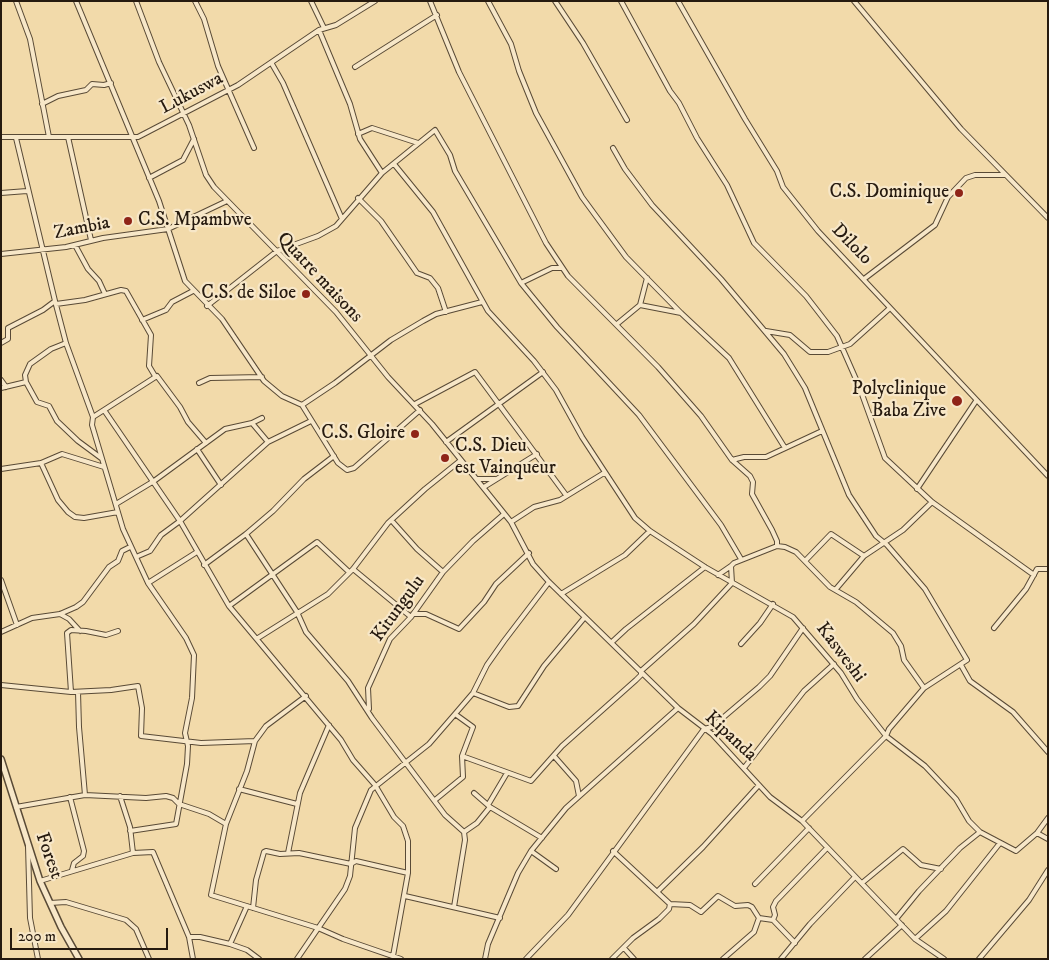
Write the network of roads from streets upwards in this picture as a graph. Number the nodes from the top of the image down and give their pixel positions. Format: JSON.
{"nodes":[{"id":1,"x":16,"y":1,"type":"edge"},
{"id":2,"x":76,"y":1,"type":"edge"},
{"id":3,"x":136,"y":1,"type":"edge"},
{"id":4,"x":195,"y":1,"type":"edge"},
{"id":5,"x":311,"y":1,"type":"edge"},
{"id":6,"x":375,"y":1,"type":"edge"},
{"id":7,"x":430,"y":1,"type":"edge"},
{"id":8,"x":488,"y":1,"type":"edge"},
{"id":9,"x":555,"y":1,"type":"edge"},
{"id":10,"x":621,"y":1,"type":"edge"},
{"id":11,"x":678,"y":1,"type":"edge"},
{"id":12,"x":854,"y":1,"type":"edge"},
{"id":13,"x":437,"y":16,"type":"junction"},
{"id":14,"x":324,"y":28,"type":"junction"},
{"id":15,"x":319,"y":30,"type":"junction"},
{"id":16,"x":272,"y":64,"type":"junction"},
{"id":17,"x":355,"y":67,"type":"dead end"},
{"id":18,"x":111,"y":83,"type":"junction"},
{"id":19,"x":229,"y":90,"type":"junction"},
{"id":20,"x":42,"y":104,"type":"junction"},
{"id":21,"x":184,"y":115,"type":"junction"},
{"id":22,"x":627,"y":120,"type":"dead end"},
{"id":23,"x":358,"y":134,"type":"junction"},
{"id":24,"x":1,"y":137,"type":"edge"},
{"id":25,"x":16,"y":138,"type":"junction"},
{"id":26,"x":49,"y":138,"type":"junction"},
{"id":27,"x":68,"y":138,"type":"junction"},
{"id":28,"x":134,"y":138,"type":"junction"},
{"id":29,"x":194,"y":139,"type":"junction"},
{"id":30,"x":418,"y":143,"type":"junction"},
{"id":31,"x":254,"y":148,"type":"dead end"},
{"id":32,"x":613,"y":148,"type":"dead end"},
{"id":33,"x":394,"y":164,"type":"junction"},
{"id":34,"x":382,"y":173,"type":"junction"},
{"id":35,"x":1005,"y":175,"type":"junction"},
{"id":36,"x":149,"y":178,"type":"junction"},
{"id":37,"x":27,"y":191,"type":"junction"},
{"id":38,"x":1,"y":193,"type":"edge"},
{"id":39,"x":358,"y":198,"type":"junction"},
{"id":40,"x":227,"y":201,"type":"junction"},
{"id":41,"x":1048,"y":218,"type":"edge"},
{"id":42,"x":342,"y":220,"type":"junction"},
{"id":43,"x":168,"y":229,"type":"junction"},
{"id":44,"x":91,"y":240,"type":"junction"},
{"id":45,"x":75,"y":245,"type":"junction"},
{"id":46,"x":42,"y":251,"type":"junction"},
{"id":47,"x":277,"y":251,"type":"junction"},
{"id":48,"x":1,"y":254,"type":"edge"},
{"id":49,"x":562,"y":268,"type":"junction"},
{"id":50,"x":647,"y":278,"type":"junction"},
{"id":51,"x":864,"y":279,"type":"junction"},
{"id":52,"x":521,"y":283,"type":"junction"},
{"id":53,"x":193,"y":291,"type":"junction"},
{"id":54,"x":106,"y":294,"type":"junction"},
{"id":55,"x":55,"y":302,"type":"junction"},
{"id":56,"x":482,"y":302,"type":"junction"},
{"id":57,"x":640,"y":305,"type":"junction"},
{"id":58,"x":207,"y":306,"type":"junction"},
{"id":59,"x":890,"y":308,"type":"junction"},
{"id":60,"x":446,"y":312,"type":"junction"},
{"id":61,"x":681,"y":314,"type":"junction"},
{"id":62,"x":142,"y":320,"type":"junction"},
{"id":63,"x":617,"y":324,"type":"junction"},
{"id":64,"x":766,"y":331,"type":"junction"},
{"id":65,"x":66,"y":342,"type":"junction"},
{"id":66,"x":1,"y":344,"type":"edge"},
{"id":67,"x":843,"y":348,"type":"junction"},
{"id":68,"x":372,"y":356,"type":"junction"},
{"id":69,"x":543,"y":372,"type":"junction"},
{"id":70,"x":155,"y":376,"type":"junction"},
{"id":71,"x":262,"y":377,"type":"junction"},
{"id":72,"x":1,"y":380,"type":"edge"},
{"id":73,"x":26,"y":382,"type":"junction"},
{"id":74,"x":199,"y":383,"type":"dead end"},
{"id":75,"x":3,"y":388,"type":"edge"},
{"id":76,"x":976,"y":401,"type":"junction"},
{"id":77,"x":499,"y":402,"type":"junction"},
{"id":78,"x":415,"y":404,"type":"junction"},
{"id":79,"x":302,"y":405,"type":"junction"},
{"id":80,"x":104,"y":410,"type":"junction"},
{"id":81,"x":420,"y":410,"type":"junction"},
{"id":82,"x":93,"y":417,"type":"junction"},
{"id":83,"x":262,"y":418,"type":"dead end"},
{"id":84,"x":311,"y":421,"type":"junction"},
{"id":85,"x":252,"y":423,"type":"junction"},
{"id":86,"x":822,"y":431,"type":"junction"},
{"id":87,"x":268,"y":442,"type":"junction"},
{"id":88,"x":446,"y":442,"type":"junction"},
{"id":89,"x":206,"y":443,"type":"junction"},
{"id":90,"x":785,"y":448,"type":"junction"},
{"id":91,"x":197,"y":449,"type":"junction"},
{"id":92,"x":537,"y":454,"type":"junction"},
{"id":93,"x":334,"y":456,"type":"junction"},
{"id":94,"x":101,"y":458,"type":"junction"},
{"id":95,"x":462,"y":460,"type":"junction"},
{"id":96,"x":732,"y":460,"type":"junction"},
{"id":97,"x":40,"y":463,"type":"junction"},
{"id":98,"x":104,"y":467,"type":"junction"},
{"id":99,"x":1,"y":469,"type":"edge"},
{"id":100,"x":604,"y":473,"type":"junction"},
{"id":101,"x":1048,"y":476,"type":"edge"},
{"id":102,"x":477,"y":479,"type":"junction"},
{"id":103,"x":496,"y":479,"type":"junction"},
{"id":104,"x":154,"y":481,"type":"junction"},
{"id":105,"x":221,"y":485,"type":"junction"},
{"id":106,"x":484,"y":488,"type":"junction"},
{"id":107,"x":917,"y":489,"type":"junction"},
{"id":108,"x":566,"y":495,"type":"junction"},
{"id":109,"x":932,"y":502,"type":"junction"},
{"id":110,"x":116,"y":504,"type":"junction"},
{"id":111,"x":118,"y":512,"type":"junction"},
{"id":112,"x":504,"y":514,"type":"junction"},
{"id":113,"x":180,"y":521,"type":"junction"},
{"id":114,"x":392,"y":521,"type":"junction"},
{"id":115,"x":511,"y":522,"type":"junction"},
{"id":116,"x":650,"y":531,"type":"junction"},
{"id":117,"x":246,"y":534,"type":"junction"},
{"id":118,"x":885,"y":543,"type":"junction"},
{"id":119,"x":777,"y":546,"type":"junction"},
{"id":120,"x":130,"y":547,"type":"junction"},
{"id":121,"x":197,"y":552,"type":"junction"},
{"id":122,"x":529,"y":554,"type":"junction"},
{"id":123,"x":864,"y":556,"type":"junction"},
{"id":124,"x":136,"y":557,"type":"junction"},
{"id":125,"x":741,"y":559,"type":"junction"},
{"id":126,"x":805,"y":561,"type":"junction"},
{"id":127,"x":204,"y":564,"type":"junction"},
{"id":128,"x":731,"y":566,"type":"junction"},
{"id":129,"x":705,"y":567,"type":"junction"},
{"id":130,"x":351,"y":570,"type":"junction"},
{"id":131,"x":1048,"y":570,"type":"edge"},
{"id":132,"x":443,"y":572,"type":"junction"},
{"id":133,"x":274,"y":574,"type":"junction"},
{"id":134,"x":1034,"y":574,"type":"junction"},
{"id":135,"x":718,"y":575,"type":"junction"},
{"id":136,"x":1,"y":580,"type":"edge"},
{"id":137,"x":148,"y":582,"type":"junction"},
{"id":138,"x":549,"y":582,"type":"junction"},
{"id":139,"x":732,"y":583,"type":"junction"},
{"id":140,"x":836,"y":589,"type":"junction"},
{"id":141,"x":561,"y":594,"type":"junction"},
{"id":142,"x":773,"y":604,"type":"junction"},
{"id":143,"x":229,"y":606,"type":"junction"},
{"id":144,"x":297,"y":612,"type":"junction"},
{"id":145,"x":60,"y":614,"type":"junction"},
{"id":146,"x":412,"y":615,"type":"junction"},
{"id":147,"x":586,"y":617,"type":"junction"},
{"id":148,"x":18,"y":625,"type":"junction"},
{"id":149,"x":803,"y":628,"type":"junction"},
{"id":150,"x":994,"y":628,"type":"dead end"},
{"id":151,"x":80,"y":631,"type":"junction"},
{"id":152,"x":118,"y":631,"type":"dead end"},
{"id":153,"x":1,"y":632,"type":"edge"},
{"id":154,"x":258,"y":638,"type":"junction"},
{"id":155,"x":612,"y":642,"type":"junction"},
{"id":156,"x":741,"y":644,"type":"dead end"},
{"id":157,"x":834,"y":664,"type":"junction"},
{"id":158,"x":961,"y":665,"type":"junction"},
{"id":159,"x":641,"y":670,"type":"junction"},
{"id":160,"x":1,"y":685,"type":"edge"},
{"id":161,"x":924,"y":688,"type":"junction"},
{"id":162,"x":71,"y":692,"type":"junction"},
{"id":163,"x":78,"y":692,"type":"junction"},
{"id":164,"x":368,"y":692,"type":"junction"},
{"id":165,"x":472,"y":693,"type":"junction"},
{"id":166,"x":306,"y":696,"type":"junction"},
{"id":167,"x":360,"y":697,"type":"junction"},
{"id":168,"x":678,"y":708,"type":"junction"},
{"id":169,"x":369,"y":710,"type":"junction"},
{"id":170,"x":455,"y":714,"type":"junction"},
{"id":171,"x":329,"y":726,"type":"junction"},
{"id":172,"x":704,"y":729,"type":"junction"},
{"id":173,"x":886,"y":736,"type":"junction"},
{"id":174,"x":255,"y":741,"type":"junction"},
{"id":175,"x":187,"y":742,"type":"junction"},
{"id":176,"x":1048,"y":752,"type":"edge"},
{"id":177,"x":462,"y":756,"type":"junction"},
{"id":178,"x":554,"y":756,"type":"junction"},
{"id":179,"x":1,"y":759,"type":"edge"},
{"id":180,"x":406,"y":763,"type":"junction"},
{"id":181,"x":744,"y":768,"type":"junction"},
{"id":182,"x":507,"y":773,"type":"junction"},
{"id":183,"x":375,"y":785,"type":"junction"},
{"id":184,"x":759,"y":785,"type":"junction"},
{"id":185,"x":239,"y":789,"type":"junction"},
{"id":186,"x":474,"y":794,"type":"dead end"},
{"id":187,"x":85,"y":795,"type":"junction"},
{"id":188,"x":120,"y":796,"type":"junction"},
{"id":189,"x":579,"y":796,"type":"junction"},
{"id":190,"x":70,"y":797,"type":"junction"},
{"id":191,"x":434,"y":800,"type":"junction"},
{"id":192,"x":179,"y":804,"type":"junction"},
{"id":193,"x":297,"y":804,"type":"junction"},
{"id":194,"x":489,"y":806,"type":"junction"},
{"id":195,"x":16,"y":807,"type":"junction"},
{"id":196,"x":1048,"y":818,"type":"edge"},
{"id":197,"x":802,"y":821,"type":"junction"},
{"id":198,"x":226,"y":824,"type":"junction"},
{"id":199,"x":809,"y":828,"type":"junction"},
{"id":200,"x":130,"y":831,"type":"junction"},
{"id":201,"x":464,"y":832,"type":"junction"},
{"id":202,"x":980,"y":832,"type":"junction"},
{"id":203,"x":1037,"y":833,"type":"junction"},
{"id":204,"x":542,"y":838,"type":"junction"},
{"id":205,"x":1048,"y":839,"type":"edge"},
{"id":206,"x":1000,"y":843,"type":"junction"},
{"id":207,"x":28,"y":846,"type":"junction"},
{"id":208,"x":827,"y":848,"type":"junction"},
{"id":209,"x":531,"y":851,"type":"junction"},
{"id":210,"x":613,"y":851,"type":"junction"},
{"id":211,"x":134,"y":853,"type":"junction"},
{"id":212,"x":288,"y":853,"type":"junction"},
{"id":213,"x":351,"y":864,"type":"junction"},
{"id":214,"x":556,"y":869,"type":"dead end"},
{"id":215,"x":941,"y":869,"type":"junction"},
{"id":216,"x":72,"y":870,"type":"junction"},
{"id":217,"x":1048,"y":870,"type":"edge"},
{"id":218,"x":408,"y":872,"type":"junction"},
{"id":219,"x":856,"y":877,"type":"junction"},
{"id":220,"x":40,"y":882,"type":"junction"},
{"id":221,"x":862,"y":883,"type":"junction"},
{"id":222,"x":756,"y":884,"type":"dead end"},
{"id":223,"x":658,"y":891,"type":"junction"},
{"id":224,"x":405,"y":896,"type":"junction"},
{"id":225,"x":50,"y":903,"type":"junction"},
{"id":226,"x":670,"y":904,"type":"junction"},
{"id":227,"x":247,"y":906,"type":"junction"},
{"id":228,"x":454,"y":907,"type":"junction"},
{"id":229,"x":253,"y":908,"type":"junction"},
{"id":230,"x":500,"y":918,"type":"junction"},
{"id":231,"x":759,"y":918,"type":"junction"},
{"id":232,"x":896,"y":919,"type":"junction"},
{"id":233,"x":773,"y":920,"type":"junction"},
{"id":234,"x":902,"y":925,"type":"junction"},
{"id":235,"x":318,"y":928,"type":"junction"},
{"id":236,"x":189,"y":937,"type":"junction"},
{"id":237,"x":916,"y":939,"type":"junction"},
{"id":238,"x":230,"y":944,"type":"junction"},
{"id":239,"x":795,"y":944,"type":"junction"},
{"id":240,"x":624,"y":948,"type":"junction"},
{"id":241,"x":393,"y":956,"type":"junction"},
{"id":242,"x":38,"y":959,"type":"edge"},
{"id":243,"x":78,"y":959,"type":"edge"},
{"id":244,"x":149,"y":959,"type":"edge"},
{"id":245,"x":193,"y":959,"type":"edge"},
{"id":246,"x":259,"y":959,"type":"edge"},
{"id":247,"x":297,"y":959,"type":"edge"},
{"id":248,"x":401,"y":959,"type":"edge"},
{"id":249,"x":485,"y":959,"type":"edge"},
{"id":250,"x":526,"y":959,"type":"edge"},
{"id":251,"x":612,"y":959,"type":"edge"},
{"id":252,"x":634,"y":959,"type":"edge"},
{"id":253,"x":724,"y":959,"type":"edge"},
{"id":254,"x":781,"y":959,"type":"edge"},
{"id":255,"x":865,"y":959,"type":"edge"},
{"id":256,"x":944,"y":959,"type":"edge"},
{"id":257,"x":978,"y":959,"type":"edge"}],
"edges":[{"from":1,"to":20,"type":"street"},
{"from":2,"to":18,"type":"street"},
{"from":3,"to":21,"type":"street","name":"Quatre maisons"},
{"from":4,"to":19,"type":"street"},
{"from":5,"to":14,"type":"street"},
{"from":6,"to":14,"type":"street","name":"Lukuswa"},
{"from":7,"to":13,"type":"street"},
{"from":8,"to":50,"type":"street"},
{"from":9,"to":22,"type":"street"},
{"from":10,"to":67,"type":"street"},
{"from":11,"to":51,"type":"street","name":"Dilolo"},
{"from":12,"to":35,"type":"street"},
{"from":13,"to":17,"type":"street"},
{"from":13,"to":49,"type":"street"},
{"from":14,"to":15,"type":"street","name":"Lukuswa"},
{"from":15,"to":16,"type":"street","name":"Lukuswa"},
{"from":15,"to":23,"type":"street"},
{"from":16,"to":19,"type":"street","name":"Lukuswa"},
{"from":16,"to":42,"type":"street"},
{"from":18,"to":20,"type":"street"},
{"from":18,"to":28,"type":"street"},
{"from":19,"to":21,"type":"street","name":"Lukuswa"},
{"from":19,"to":31,"type":"street"},
{"from":20,"to":26,"type":"street"},
{"from":21,"to":28,"type":"street","name":"Lukuswa"},
{"from":21,"to":29,"type":"street","name":"Quatre maisons"},
{"from":23,"to":30,"type":"street"},
{"from":23,"to":34,"type":"street"},
{"from":24,"to":25,"type":"street","name":"Lukuswa"},
{"from":25,"to":26,"type":"street","name":"Lukuswa"},
{"from":25,"to":37,"type":"street"},
{"from":26,"to":27,"type":"street","name":"Lukuswa"},
{"from":27,"to":28,"type":"street","name":"Lukuswa"},
{"from":27,"to":44,"type":"street"},
{"from":28,"to":36,"type":"street"},
{"from":29,"to":36,"type":"street"},
{"from":29,"to":40,"type":"street","name":"Quatre maisons"},
{"from":30,"to":33,"type":"street"},
{"from":30,"to":52,"type":"street"},
{"from":32,"to":64,"type":"street"},
{"from":33,"to":34,"type":"street"},
{"from":33,"to":56,"type":"street","name":"Kasweshi"},
{"from":34,"to":39,"type":"street"},
{"from":35,"to":41,"type":"street"},
{"from":35,"to":51,"type":"street"},
{"from":36,"to":43,"type":"street"},
{"from":37,"to":38,"type":"street"},
{"from":37,"to":46,"type":"street"},
{"from":39,"to":42,"type":"street"},
{"from":39,"to":60,"type":"street"},
{"from":40,"to":43,"type":"street","name":"Zambia"},
{"from":40,"to":47,"type":"street","name":"Quatre maisons"},
{"from":42,"to":47,"type":"street"},
{"from":43,"to":44,"type":"street","name":"Zambia"},
{"from":43,"to":53,"type":"street"},
{"from":44,"to":45,"type":"street","name":"Zambia"},
{"from":45,"to":46,"type":"street","name":"Zambia"},
{"from":45,"to":54,"type":"street"},
{"from":46,"to":48,"type":"street","name":"Zambia"},
{"from":46,"to":55,"type":"street"},
{"from":47,"to":58,"type":"street"},
{"from":47,"to":68,"type":"street","name":"Quatre maisons"},
{"from":49,"to":52,"type":"street"},
{"from":49,"to":63,"type":"street"},
{"from":50,"to":57,"type":"street"},
{"from":50,"to":61,"type":"street"},
{"from":51,"to":59,"type":"street","name":"Dilolo"},
{"from":52,"to":125,"type":"street"},
{"from":53,"to":58,"type":"street"},
{"from":53,"to":62,"type":"street"},
{"from":54,"to":55,"type":"street"},
{"from":54,"to":62,"type":"street"},
{"from":55,"to":65,"type":"street"},
{"from":55,"to":66,"type":"street"},
{"from":56,"to":60,"type":"street"},
{"from":56,"to":69,"type":"street","name":"Kasweshi"},
{"from":57,"to":61,"type":"street"},
{"from":57,"to":63,"type":"street"},
{"from":58,"to":71,"type":"street"},
{"from":59,"to":67,"type":"street"},
{"from":59,"to":76,"type":"street","name":"Dilolo"},
{"from":60,"to":68,"type":"street"},
{"from":61,"to":90,"type":"street"},
{"from":62,"to":70,"type":"street"},
{"from":63,"to":96,"type":"street"},
{"from":64,"to":67,"type":"street"},
{"from":64,"to":86,"type":"street"},
{"from":65,"to":73,"type":"street"},
{"from":65,"to":82,"type":"street"},
{"from":67,"to":107,"type":"street"},
{"from":68,"to":78,"type":"street","name":"Quatre maisons"},
{"from":68,"to":79,"type":"street"},
{"from":69,"to":77,"type":"street"},
{"from":69,"to":100,"type":"street","name":"Kasweshi"},
{"from":70,"to":80,"type":"street"},
{"from":70,"to":89,"type":"street"},
{"from":71,"to":74,"type":"street"},
{"from":71,"to":79,"type":"street"},
{"from":72,"to":75,"type":"street"},
{"from":73,"to":75,"type":"street"},
{"from":73,"to":94,"type":"street"},
{"from":76,"to":101,"type":"street","name":"Dilolo"},
{"from":76,"to":107,"type":"street"},
{"from":77,"to":78,"type":"street"},
{"from":77,"to":88,"type":"street"},
{"from":77,"to":92,"type":"street"},
{"from":78,"to":81,"type":"street","name":"Quatre maisons"},
{"from":79,"to":84,"type":"street"},
{"from":80,"to":82,"type":"street"},
{"from":80,"to":104,"type":"street"},
{"from":81,"to":88,"type":"street","name":"Quatre maisons"},
{"from":81,"to":93,"type":"street"},
{"from":82,"to":94,"type":"street"},
{"from":83,"to":85,"type":"street"},
{"from":84,"to":87,"type":"street"},
{"from":84,"to":93,"type":"street"},
{"from":85,"to":87,"type":"street"},
{"from":85,"to":89,"type":"street"},
{"from":86,"to":90,"type":"street"},
{"from":86,"to":118,"type":"street"},
{"from":87,"to":105,"type":"street"},
{"from":88,"to":95,"type":"street","name":"Quatre maisons"},
{"from":89,"to":91,"type":"street"},
{"from":90,"to":96,"type":"street"},
{"from":91,"to":104,"type":"street"},
{"from":91,"to":105,"type":"street"},
{"from":92,"to":103,"type":"street"},
{"from":92,"to":108,"type":"street"},
{"from":93,"to":117,"type":"street"},
{"from":94,"to":98,"type":"street"},
{"from":95,"to":102,"type":"street","name":"Quatre maisons"},
{"from":95,"to":114,"type":"street"},
{"from":96,"to":119,"type":"street"},
{"from":97,"to":98,"type":"street"},
{"from":97,"to":99,"type":"street"},
{"from":97,"to":111,"type":"street"},
{"from":98,"to":110,"type":"street"},
{"from":100,"to":108,"type":"street"},
{"from":100,"to":116,"type":"street","name":"Kasweshi"},
{"from":102,"to":103,"type":"street"},
{"from":102,"to":106,"type":"street","name":"Quatre maisons"},
{"from":103,"to":106,"type":"street"},
{"from":104,"to":110,"type":"street"},
{"from":104,"to":113,"type":"street"},
{"from":105,"to":113,"type":"street"},
{"from":106,"to":112,"type":"street","name":"Quatre maisons"},
{"from":107,"to":109,"type":"street"},
{"from":108,"to":115,"type":"street"},
{"from":109,"to":118,"type":"street"},
{"from":109,"to":134,"type":"street"},
{"from":110,"to":111,"type":"street"},
{"from":111,"to":120,"type":"street"},
{"from":112,"to":115,"type":"street","name":"Quatre maisons"},
{"from":112,"to":132,"type":"street","name":"Kitungulu"},
{"from":113,"to":121,"type":"street"},
{"from":113,"to":124,"type":"street"},
{"from":114,"to":130,"type":"street"},
{"from":114,"to":132,"type":"street"},
{"from":115,"to":122,"type":"street","name":"Kipanda"},
{"from":116,"to":129,"type":"street","name":"Kasweshi"},
{"from":116,"to":141,"type":"street"},
{"from":117,"to":127,"type":"street"},
{"from":117,"to":133,"type":"street"},
{"from":118,"to":123,"type":"street"},
{"from":118,"to":158,"type":"street"},
{"from":119,"to":125,"type":"street"},
{"from":119,"to":126,"type":"street"},
{"from":120,"to":124,"type":"street"},
{"from":120,"to":145,"type":"street"},
{"from":121,"to":127,"type":"street"},
{"from":121,"to":137,"type":"street"},
{"from":122,"to":138,"type":"street","name":"Kipanda"},
{"from":122,"to":146,"type":"street"},
{"from":123,"to":126,"type":"street"},
{"from":123,"to":140,"type":"street"},
{"from":124,"to":137,"type":"street"},
{"from":125,"to":128,"type":"street"},
{"from":126,"to":140,"type":"street"},
{"from":127,"to":143,"type":"street"},
{"from":128,"to":135,"type":"street"},
{"from":128,"to":139,"type":"street"},
{"from":129,"to":135,"type":"street","name":"Kasweshi"},
{"from":129,"to":155,"type":"street"},
{"from":130,"to":133,"type":"street"},
{"from":130,"to":144,"type":"street"},
{"from":130,"to":146,"type":"street"},
{"from":131,"to":134,"type":"street"},
{"from":132,"to":146,"type":"street","name":"Kitungulu"},
{"from":133,"to":143,"type":"street"},
{"from":133,"to":144,"type":"street"},
{"from":134,"to":150,"type":"street"},
{"from":135,"to":139,"type":"street","name":"Kasweshi"},
{"from":136,"to":148,"type":"street"},
{"from":137,"to":175,"type":"street"},
{"from":138,"to":141,"type":"street","name":"Kipanda"},
{"from":138,"to":165,"type":"street"},
{"from":139,"to":142,"type":"street","name":"Kasweshi"},
{"from":139,"to":159,"type":"street"},
{"from":140,"to":161,"type":"street"},
{"from":141,"to":147,"type":"street","name":"Kipanda"},
{"from":142,"to":149,"type":"street","name":"Kasweshi"},
{"from":142,"to":156,"type":"street"},
{"from":143,"to":154,"type":"street"},
{"from":144,"to":154,"type":"street"},
{"from":144,"to":167,"type":"street"},
{"from":145,"to":148,"type":"street"},
{"from":145,"to":151,"type":"street"},
{"from":146,"to":164,"type":"street","name":"Kitungulu"},
{"from":147,"to":155,"type":"street","name":"Kipanda"},
{"from":147,"to":165,"type":"street"},
{"from":148,"to":153,"type":"street"},
{"from":149,"to":157,"type":"street","name":"Kasweshi"},
{"from":149,"to":172,"type":"street"},
{"from":151,"to":152,"type":"street"},
{"from":151,"to":162,"type":"street"},
{"from":154,"to":166,"type":"street"},
{"from":155,"to":159,"type":"street","name":"Kipanda"},
{"from":157,"to":173,"type":"street","name":"Kasweshi"},
{"from":157,"to":181,"type":"street"},
{"from":158,"to":161,"type":"street"},
{"from":158,"to":176,"type":"street"},
{"from":159,"to":168,"type":"street","name":"Kipanda"},
{"from":159,"to":178,"type":"street"},
{"from":160,"to":162,"type":"street"},
{"from":161,"to":173,"type":"street"},
{"from":162,"to":163,"type":"street"},
{"from":163,"to":175,"type":"street"},
{"from":163,"to":187,"type":"street"},
{"from":164,"to":167,"type":"street"},
{"from":164,"to":169,"type":"street","name":"Kitungulu"},
{"from":165,"to":170,"type":"street"},
{"from":166,"to":171,"type":"street"},
{"from":166,"to":174,"type":"street"},
{"from":167,"to":169,"type":"street"},
{"from":168,"to":172,"type":"street","name":"Kipanda"},
{"from":168,"to":189,"type":"street"},
{"from":169,"to":180,"type":"street"},
{"from":170,"to":177,"type":"street"},
{"from":170,"to":180,"type":"street"},
{"from":171,"to":183,"type":"street"},
{"from":171,"to":193,"type":"street"},
{"from":172,"to":181,"type":"street","name":"Kipanda"},
{"from":172,"to":210,"type":"street"},
{"from":173,"to":197,"type":"street"},
{"from":173,"to":202,"type":"street","name":"Kasweshi"},
{"from":174,"to":175,"type":"street"},
{"from":174,"to":185,"type":"street"},
{"from":175,"to":192,"type":"street"},
{"from":177,"to":182,"type":"street"},
{"from":177,"to":191,"type":"street"},
{"from":178,"to":182,"type":"street"},
{"from":178,"to":189,"type":"street"},
{"from":179,"to":195,"type":"street","name":"Forest"},
{"from":180,"to":183,"type":"street"},
{"from":180,"to":191,"type":"street"},
{"from":181,"to":184,"type":"street","name":"Kipanda"},
{"from":182,"to":194,"type":"street"},
{"from":183,"to":213,"type":"street"},
{"from":183,"to":218,"type":"street"},
{"from":184,"to":197,"type":"street","name":"Kipanda"},
{"from":184,"to":223,"type":"street"},
{"from":185,"to":193,"type":"street"},
{"from":185,"to":198,"type":"street"},
{"from":186,"to":194,"type":"street"},
{"from":187,"to":188,"type":"street"},
{"from":187,"to":190,"type":"street"},
{"from":188,"to":192,"type":"street"},
{"from":188,"to":200,"type":"street"},
{"from":189,"to":204,"type":"street"},
{"from":190,"to":195,"type":"street"},
{"from":190,"to":216,"type":"street"},
{"from":191,"to":201,"type":"street"},
{"from":192,"to":198,"type":"street"},
{"from":192,"to":200,"type":"street"},
{"from":193,"to":212,"type":"street"},
{"from":194,"to":201,"type":"street"},
{"from":194,"to":204,"type":"street"},
{"from":195,"to":207,"type":"street","name":"Forest"},
{"from":196,"to":203,"type":"street"},
{"from":197,"to":199,"type":"street","name":"Kipanda"},
{"from":198,"to":227,"type":"street"},
{"from":199,"to":208,"type":"street","name":"Kipanda"},
{"from":199,"to":222,"type":"street"},
{"from":200,"to":211,"type":"street"},
{"from":201,"to":228,"type":"street"},
{"from":202,"to":206,"type":"street","name":"Kasweshi"},
{"from":202,"to":215,"type":"street"},
{"from":203,"to":205,"type":"street"},
{"from":203,"to":206,"type":"street","name":"Kasweshi"},
{"from":204,"to":209,"type":"street"},
{"from":206,"to":237,"type":"street"},
{"from":207,"to":220,"type":"street","name":"Forest"},
{"from":207,"to":242,"type":"street"},
{"from":208,"to":219,"type":"street","name":"Kipanda"},
{"from":208,"to":233,"type":"street"},
{"from":209,"to":214,"type":"street"},
{"from":209,"to":230,"type":"street"},
{"from":210,"to":223,"type":"street"},
{"from":210,"to":250,"type":"street"},
{"from":211,"to":216,"type":"street"},
{"from":211,"to":236,"type":"street"},
{"from":212,"to":213,"type":"street"},
{"from":212,"to":229,"type":"street"},
{"from":213,"to":218,"type":"street"},
{"from":213,"to":235,"type":"street"},
{"from":215,"to":221,"type":"street"},
{"from":215,"to":232,"type":"street"},
{"from":216,"to":220,"type":"street"},
{"from":217,"to":257,"type":"street"},
{"from":218,"to":224,"type":"street"},
{"from":219,"to":221,"type":"street","name":"Kipanda"},
{"from":219,"to":239,"type":"street"},
{"from":220,"to":225,"type":"street","name":"Forest"},
{"from":221,"to":232,"type":"street","name":"Kipanda"},
{"from":223,"to":226,"type":"street"},
{"from":224,"to":228,"type":"street"},
{"from":224,"to":241,"type":"street"},
{"from":225,"to":243,"type":"street","name":"Forest"},
{"from":225,"to":244,"type":"street"},
{"from":226,"to":231,"type":"street"},
{"from":226,"to":240,"type":"street"},
{"from":227,"to":229,"type":"street"},
{"from":227,"to":238,"type":"street"},
{"from":228,"to":230,"type":"street"},
{"from":229,"to":235,"type":"street"},
{"from":230,"to":249,"type":"street"},
{"from":231,"to":233,"type":"street"},
{"from":231,"to":253,"type":"street"},
{"from":232,"to":234,"type":"street","name":"Kipanda"},
{"from":233,"to":239,"type":"street"},
{"from":234,"to":237,"type":"street","name":"Kipanda"},
{"from":234,"to":255,"type":"street"},
{"from":235,"to":241,"type":"street"},
{"from":235,"to":247,"type":"street"},
{"from":236,"to":238,"type":"street"},
{"from":236,"to":245,"type":"street"},
{"from":237,"to":256,"type":"street","name":"Kipanda"},
{"from":238,"to":246,"type":"street"},
{"from":239,"to":254,"type":"street"},
{"from":240,"to":251,"type":"street"},
{"from":240,"to":252,"type":"street"},
{"from":241,"to":248,"type":"street"}]}
